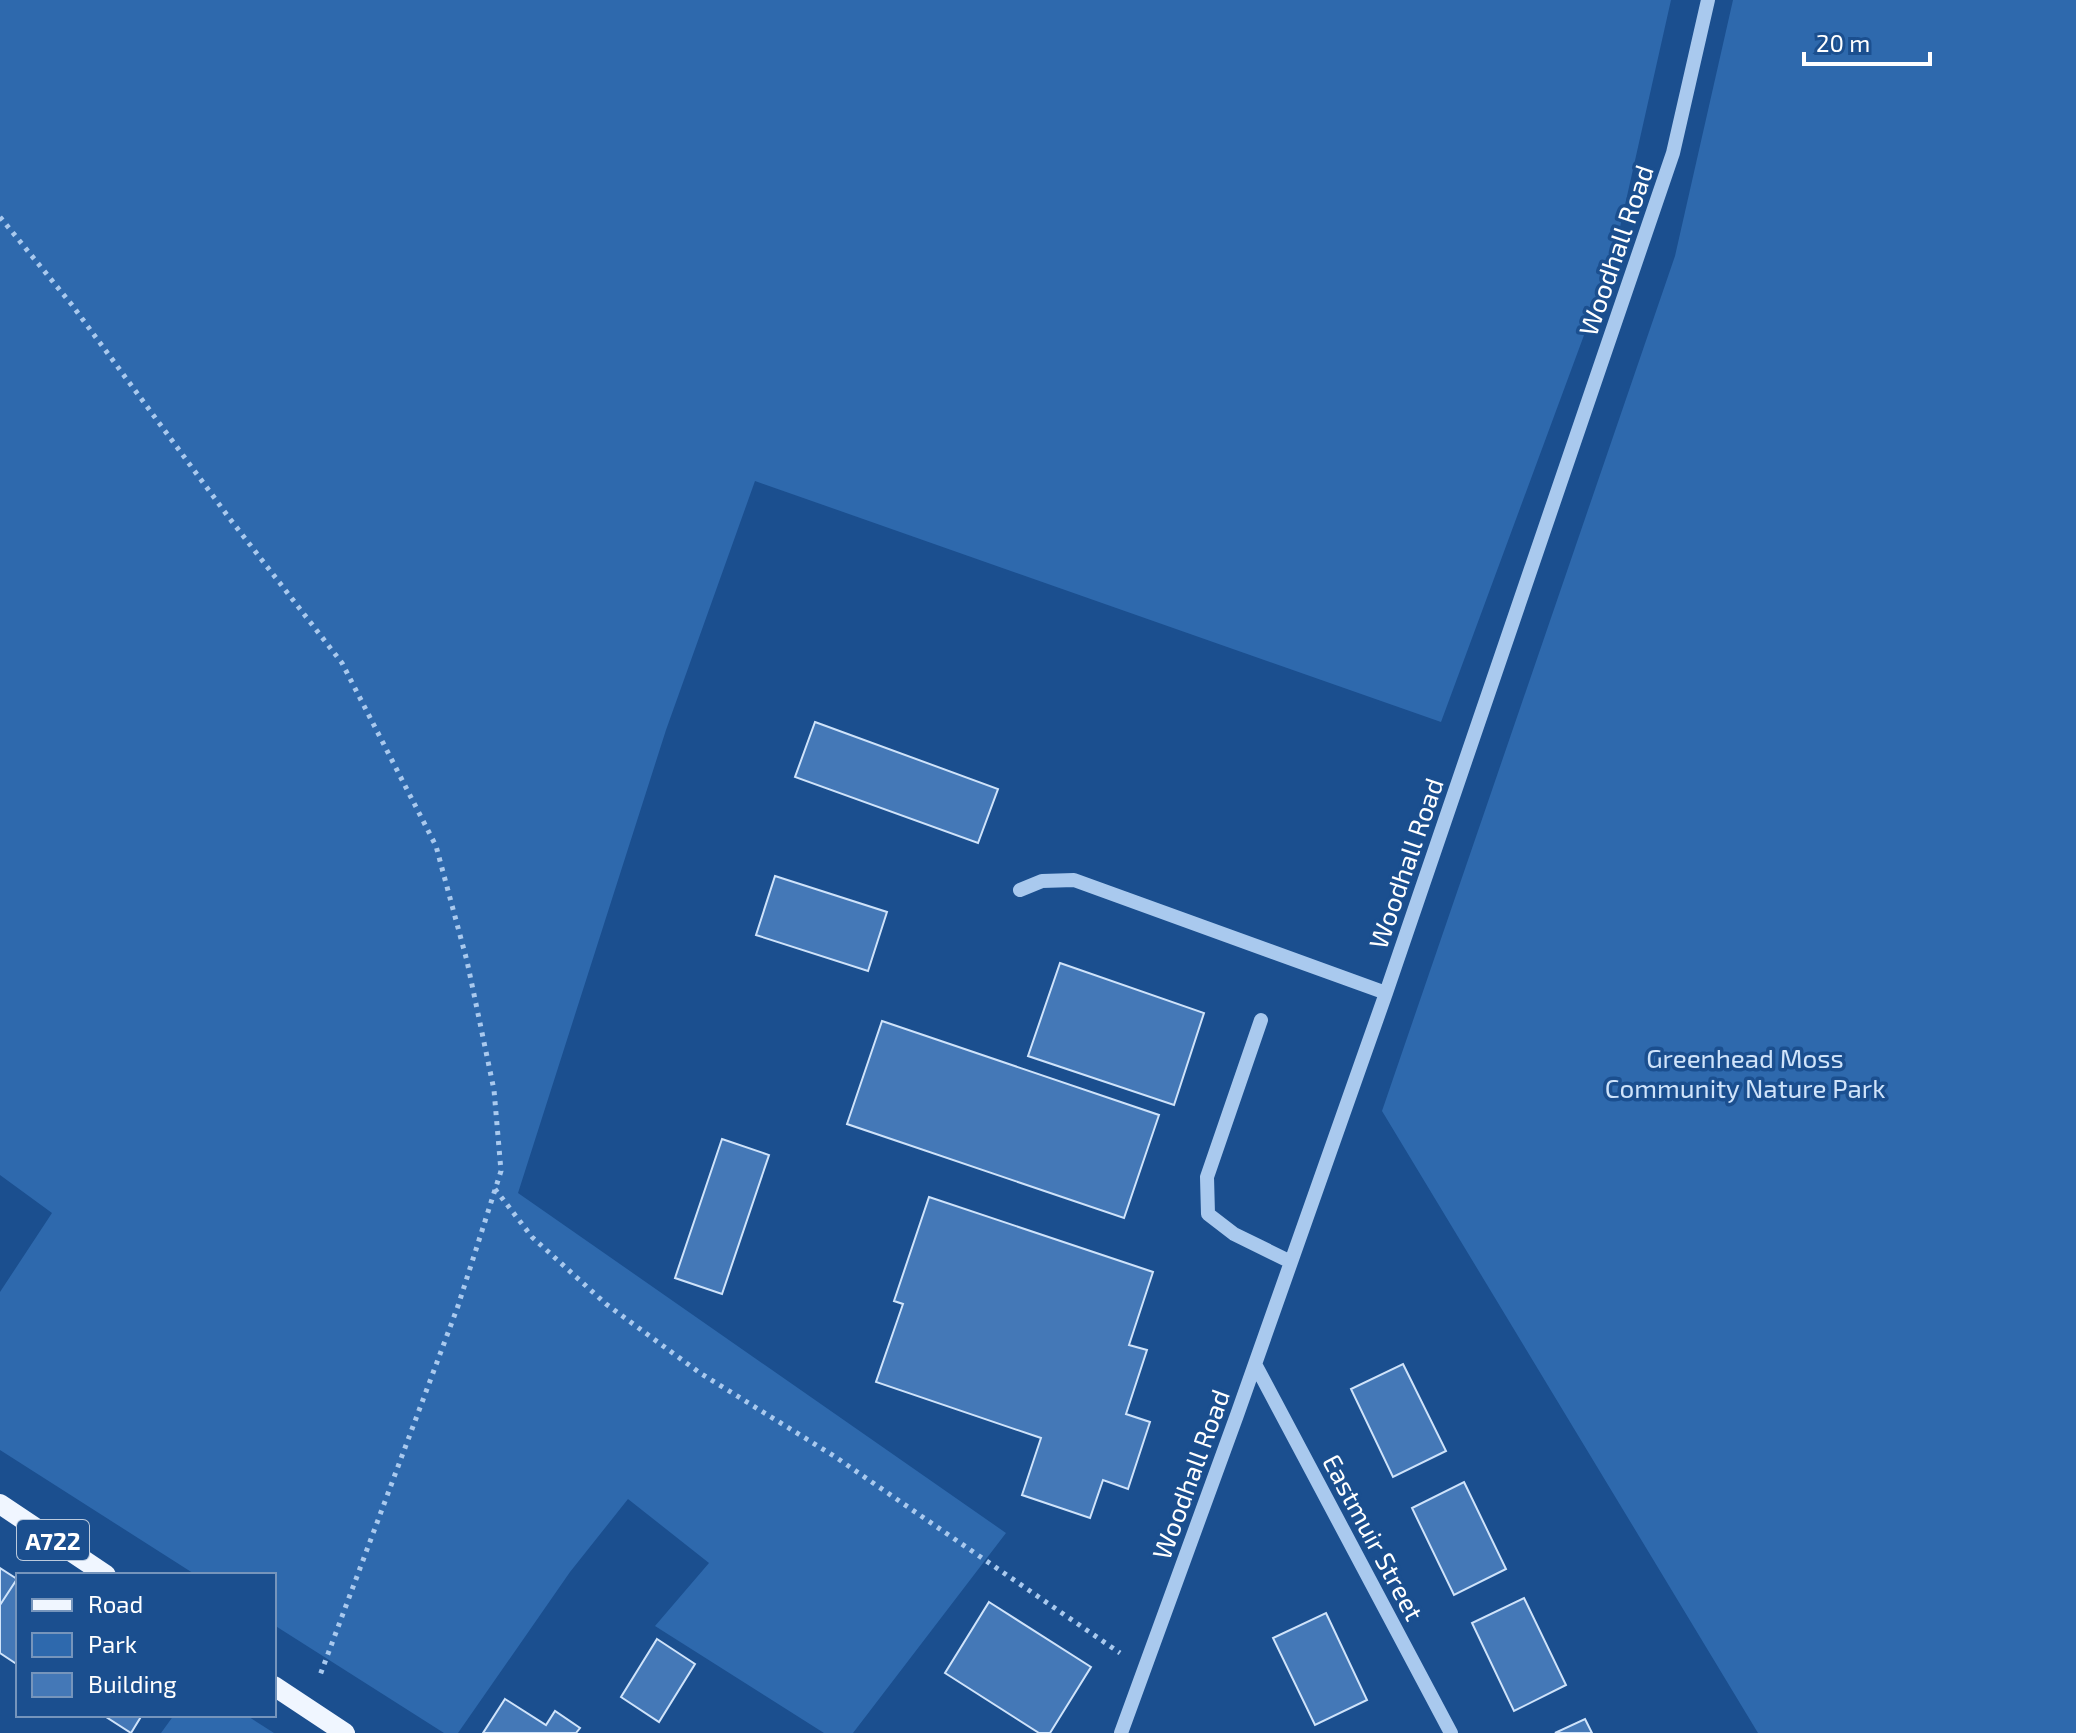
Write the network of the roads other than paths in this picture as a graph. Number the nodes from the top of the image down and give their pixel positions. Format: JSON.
{"nodes":[{"id":1,"x":1708,"y":0,"type":"edge"},
{"id":2,"x":1020,"y":890,"type":"dead end"},
{"id":3,"x":1386,"y":993,"type":"junction"},
{"id":4,"x":1261,"y":1020,"type":"dead end"},
{"id":5,"x":1291,"y":1262,"type":"junction"},
{"id":6,"x":1255,"y":1364,"type":"junction"},
{"id":7,"x":0,"y":1504,"type":"edge"},
{"id":8,"x":103,"y":1573,"type":"edge"},
{"id":9,"x":276,"y":1687,"type":"edge"},
{"id":10,"x":345,"y":1733,"type":"edge"},
{"id":11,"x":1121,"y":1733,"type":"edge"},
{"id":12,"x":1451,"y":1733,"type":"edge"}],
"edges":[{"from":1,"to":3,"type":"street","name":"Woodhall Road"},
{"from":2,"to":3,"type":"street"},
{"from":3,"to":5,"type":"street","name":"Woodhall Road"},
{"from":4,"to":5,"type":"street"},
{"from":5,"to":6,"type":"street","name":"Woodhall Road"},
{"from":6,"to":11,"type":"street","name":"Woodhall Road"},
{"from":6,"to":12,"type":"street","name":"Eastmuir Street"},
{"from":7,"to":8,"type":"main road","number":"A722"},
{"from":9,"to":10,"type":"main road"}]}
